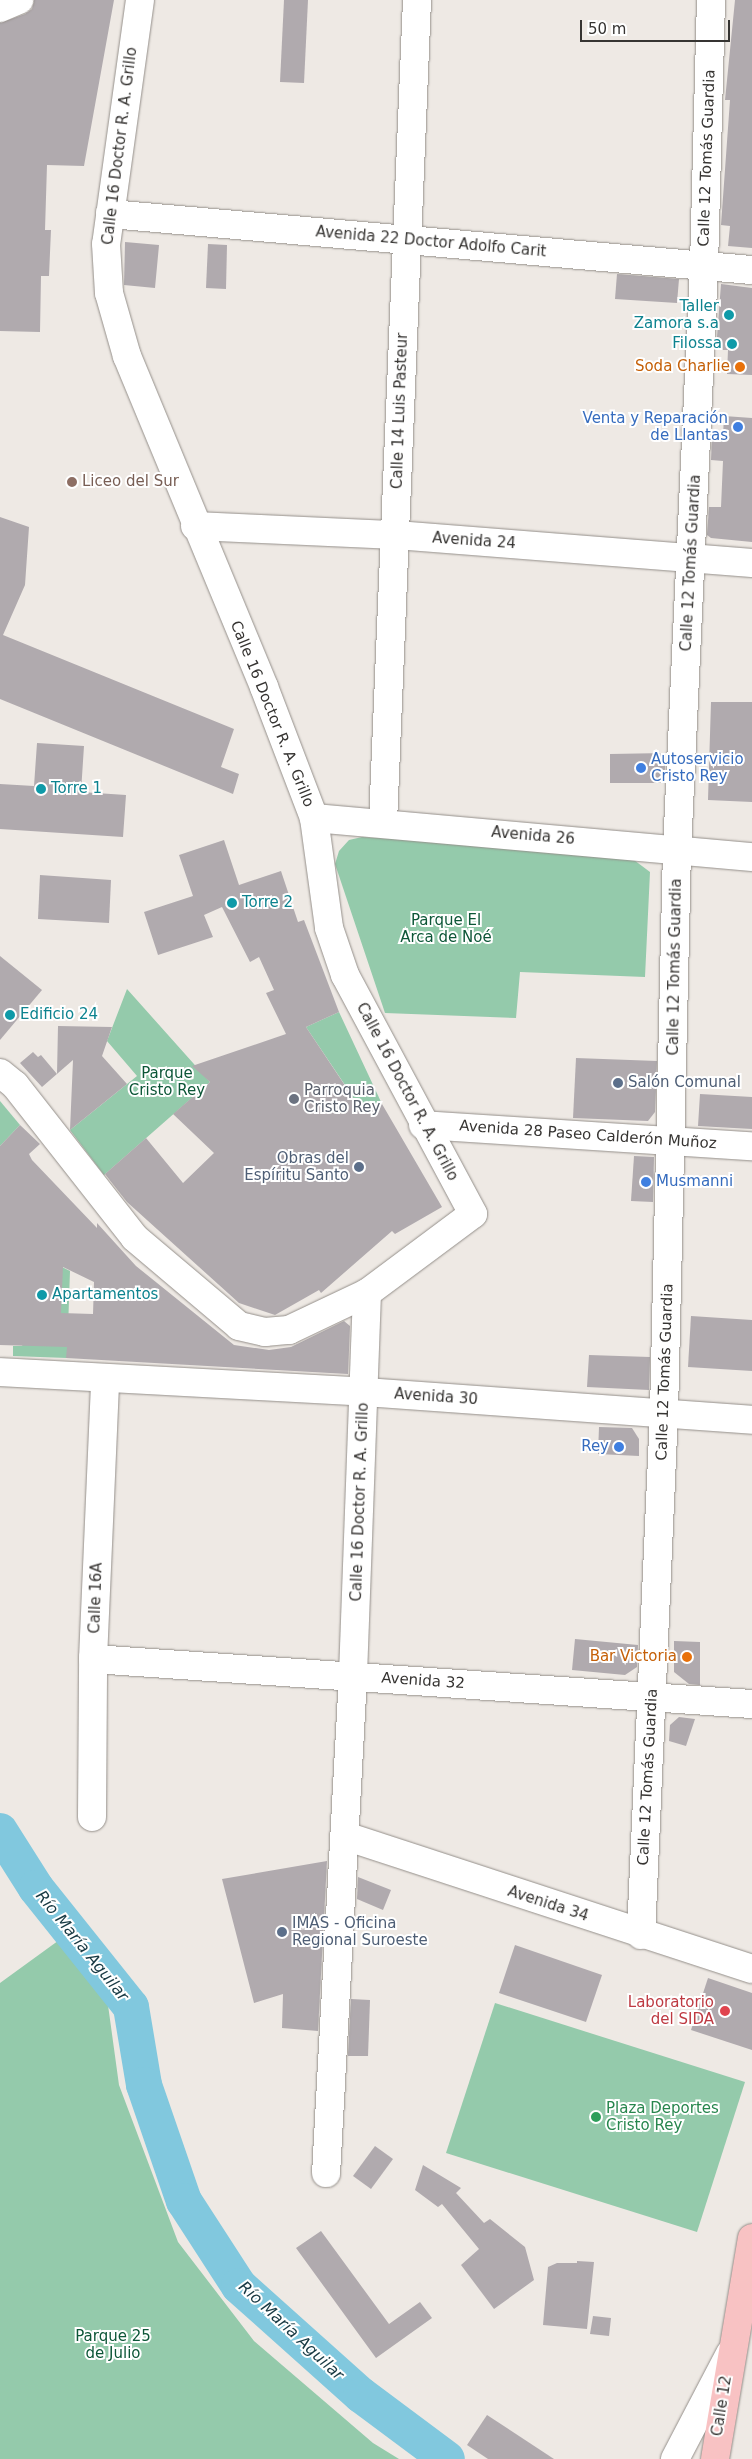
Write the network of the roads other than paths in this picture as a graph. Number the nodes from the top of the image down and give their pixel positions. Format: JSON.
{"nodes":[{"id":1,"x":18,"y":0,"type":"edge"},
{"id":2,"x":140,"y":0,"type":"edge"},
{"id":3,"x":417,"y":0,"type":"edge"},
{"id":4,"x":711,"y":0,"type":"edge"},
{"id":5,"x":0,"y":8,"type":"edge"},
{"id":6,"x":110,"y":214,"type":"junction"},
{"id":7,"x":406,"y":240,"type":"junction"},
{"id":8,"x":704,"y":266,"type":"junction"},
{"id":9,"x":752,"y":270,"type":"edge"},
{"id":10,"x":195,"y":526,"type":"junction"},
{"id":11,"x":396,"y":535,"type":"junction"},
{"id":12,"x":692,"y":558,"type":"junction"},
{"id":13,"x":752,"y":563,"type":"edge"},
{"id":14,"x":314,"y":818,"type":"junction"},
{"id":15,"x":383,"y":822,"type":"junction"},
{"id":16,"x":677,"y":850,"type":"junction"},
{"id":17,"x":752,"y":857,"type":"edge"},
{"id":18,"x":0,"y":1073,"type":"edge"},
{"id":19,"x":424,"y":1124,"type":"junction"},
{"id":20,"x":672,"y":1141,"type":"junction"},
{"id":21,"x":752,"y":1146,"type":"edge"},
{"id":22,"x":367,"y":1293,"type":"junction"},
{"id":23,"x":0,"y":1372,"type":"edge"},
{"id":24,"x":105,"y":1379,"type":"junction"},
{"id":25,"x":365,"y":1392,"type":"junction"},
{"id":26,"x":664,"y":1413,"type":"junction"},
{"id":27,"x":752,"y":1420,"type":"edge"},
{"id":28,"x":93,"y":1659,"type":"junction"},
{"id":29,"x":353,"y":1676,"type":"junction"},
{"id":30,"x":652,"y":1697,"type":"junction"},
{"id":31,"x":752,"y":1704,"type":"edge"},
{"id":32,"x":92,"y":1817,"type":"dead end"},
{"id":33,"x":345,"y":1836,"type":"junction"},
{"id":34,"x":641,"y":1935,"type":"junction"},
{"id":35,"x":752,"y":1969,"type":"edge"},
{"id":36,"x":326,"y":2173,"type":"dead end"},
{"id":37,"x":752,"y":2238,"type":"edge"},
{"id":38,"x":749,"y":2270,"type":"edge"},
{"id":39,"x":730,"y":2354,"type":"junction"},
{"id":40,"x":675,"y":2459,"type":"edge"},
{"id":41,"x":715,"y":2459,"type":"edge"}],
"edges":[{"from":1,"to":5,"type":"street"},
{"from":2,"to":6,"type":"street","name":"Calle 16 Doctor R. A. Grillo"},
{"from":3,"to":7,"type":"street","name":"Calle 14 Luis Pasteur"},
{"from":4,"to":8,"type":"street","name":"Calle 12 Tomás Guardia"},
{"from":6,"to":7,"type":"street","name":"Avenida 22 Doctor Adolfo Carit"},
{"from":6,"to":10,"type":"street","name":"Calle 16 Doctor R. A. Grillo"},
{"from":7,"to":8,"type":"street","name":"Avenida 22 Doctor Adolfo Carit"},
{"from":7,"to":11,"type":"street","name":"Calle 14 Luis Pasteur"},
{"from":8,"to":9,"type":"street","name":"Avenida 22 Doctor Adolfo Carit"},
{"from":8,"to":12,"type":"street","name":"Calle 12 Tomás Guardia"},
{"from":10,"to":11,"type":"street","name":"Avenida 24"},
{"from":10,"to":14,"type":"street","name":"Calle 16 Doctor R. A. Grillo"},
{"from":11,"to":12,"type":"street","name":"Avenida 24"},
{"from":11,"to":15,"type":"street","name":"Calle 14 Luis Pasteur"},
{"from":12,"to":13,"type":"street","name":"Avenida 24"},
{"from":12,"to":16,"type":"street","name":"Calle 12 Tomás Guardia"},
{"from":14,"to":15,"type":"street","name":"Avenida 26"},
{"from":14,"to":19,"type":"street","name":"Calle 16 Doctor R. A. Grillo"},
{"from":15,"to":16,"type":"street","name":"Avenida 26"},
{"from":16,"to":17,"type":"street","name":"Avenida 26"},
{"from":16,"to":20,"type":"street","name":"Calle 12 Tomás Guardia"},
{"from":18,"to":22,"type":"street"},
{"from":19,"to":20,"type":"street","name":"Avenida 28 Paseo Calderón Muñoz"},
{"from":19,"to":22,"type":"street","name":"Calle 16 Doctor R. A. Grillo"},
{"from":20,"to":21,"type":"street","name":"Avenida 28 Paseo Calderón Muñoz"},
{"from":20,"to":26,"type":"street","name":"Calle 12 Tomás Guardia"},
{"from":22,"to":25,"type":"street","name":"Calle 16 Doctor R. A. Grillo"},
{"from":23,"to":24,"type":"street","name":"Avenida 30"},
{"from":24,"to":25,"type":"street","name":"Avenida 30"},
{"from":24,"to":28,"type":"street","name":"Calle 16A"},
{"from":25,"to":26,"type":"street","name":"Avenida 30"},
{"from":25,"to":29,"type":"street","name":"Calle 16 Doctor R. A. Grillo"},
{"from":26,"to":27,"type":"street","name":"Avenida 30"},
{"from":26,"to":30,"type":"street","name":"Calle 12 Tomás Guardia"},
{"from":28,"to":29,"type":"street","name":"Avenida 32"},
{"from":28,"to":32,"type":"street","name":"Calle 16A"},
{"from":29,"to":30,"type":"street","name":"Avenida 32"},
{"from":29,"to":33,"type":"street","name":"Calle 16 Doctor R. A. Grillo"},
{"from":30,"to":31,"type":"street","name":"Avenida 32"},
{"from":30,"to":34,"type":"street","name":"Calle 12 Tomás Guardia"},
{"from":33,"to":34,"type":"street","name":"Avenida 34"},
{"from":33,"to":36,"type":"street","name":"Calle 16 Doctor R. A. Grillo"},
{"from":34,"to":35,"type":"street","name":"Avenida 34"},
{"from":37,"to":38,"type":"main road","name":"Calle 12"},
{"from":38,"to":39,"type":"main road","name":"Calle 12"},
{"from":39,"to":40,"type":"street"},
{"from":39,"to":41,"type":"main road","name":"Calle 12"}]}
